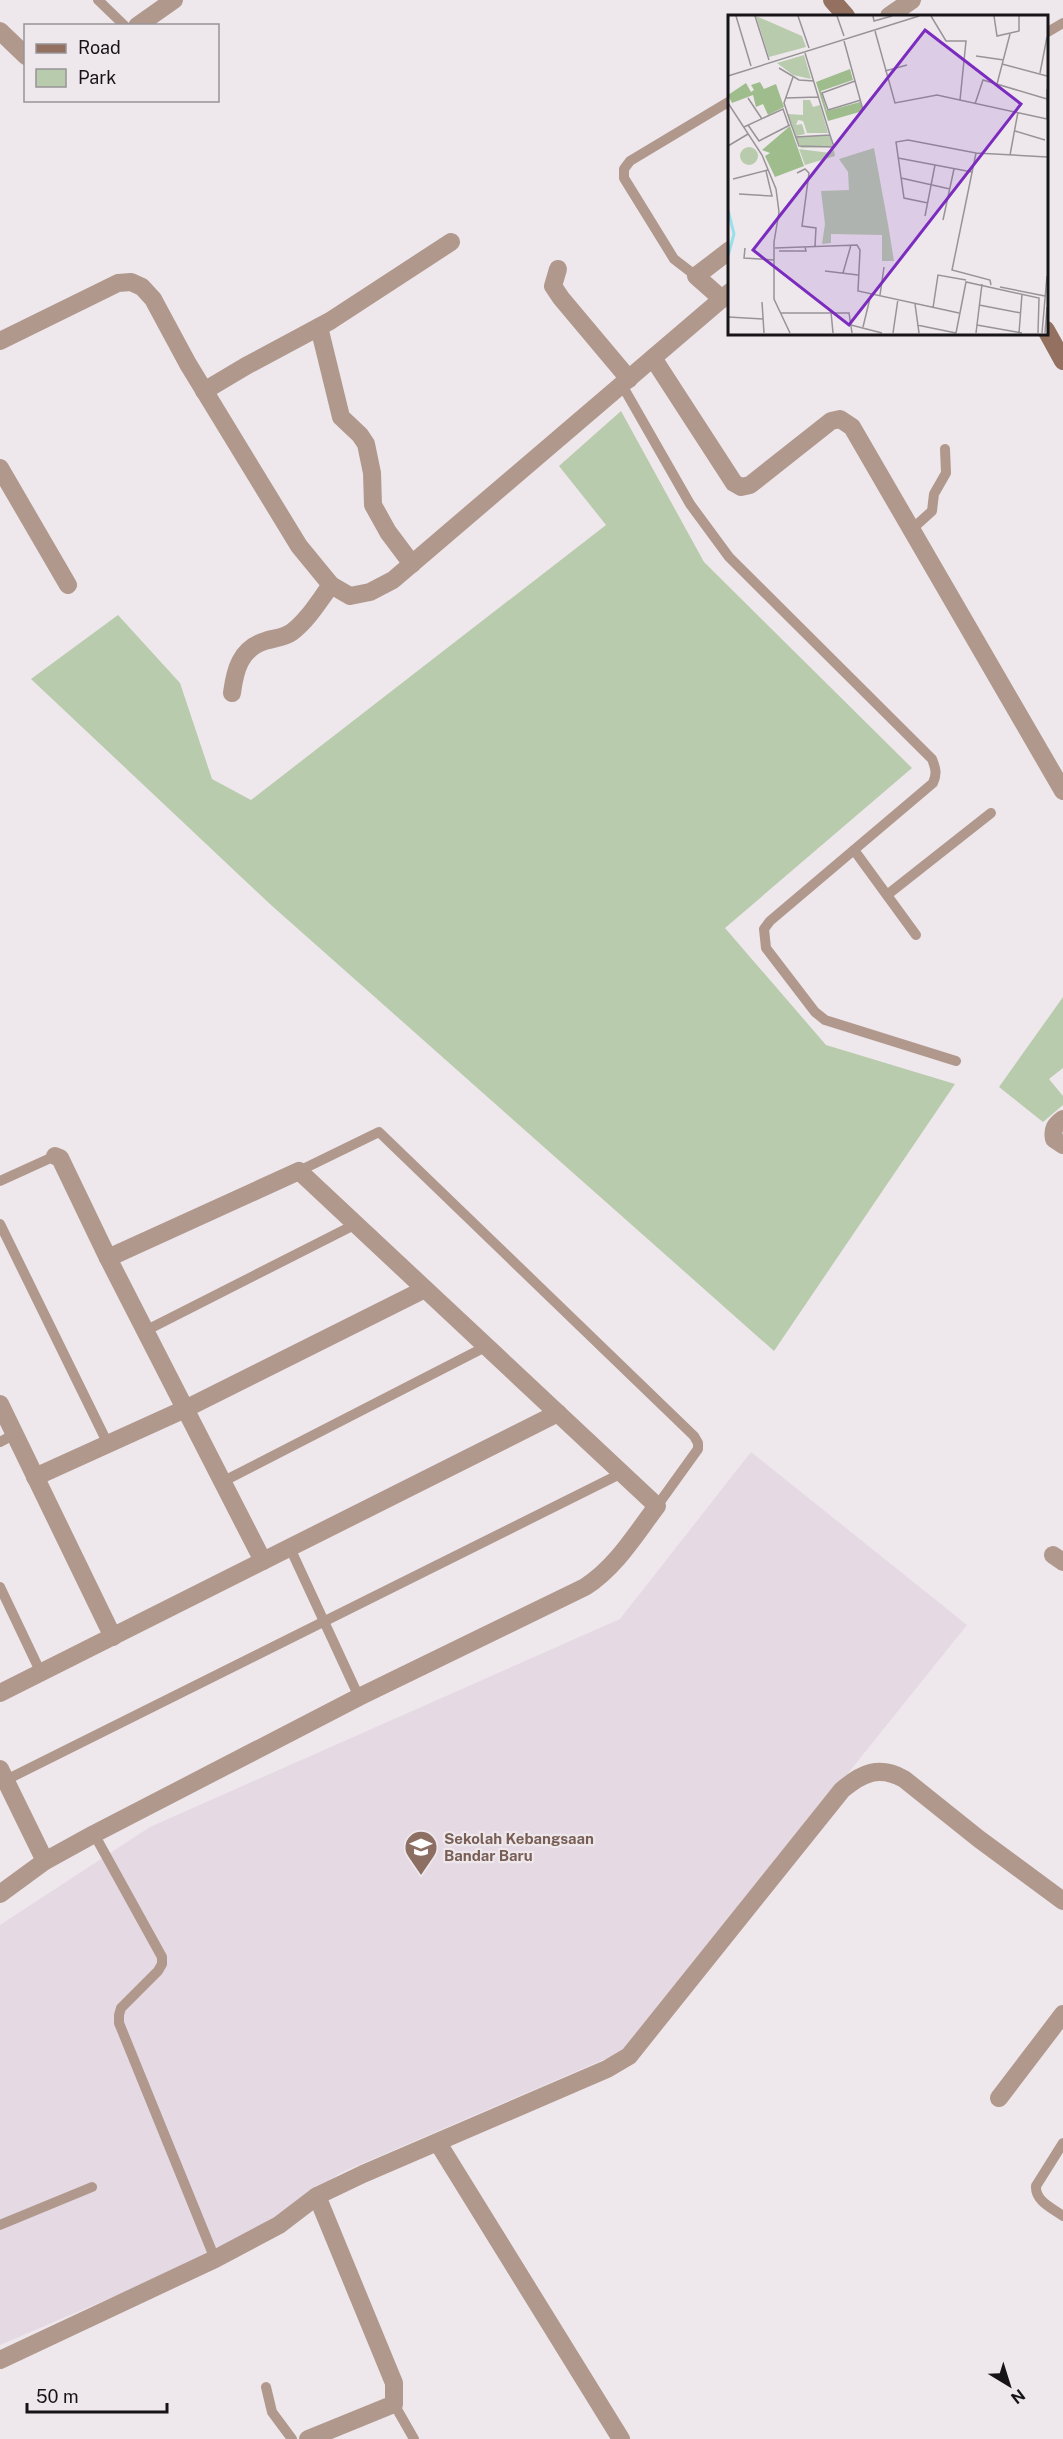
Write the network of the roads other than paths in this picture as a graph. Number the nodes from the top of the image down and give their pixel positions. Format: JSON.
{"nodes":[{"id":1,"x":98,"y":0,"type":"edge"},
{"id":2,"x":174,"y":0,"type":"edge"},
{"id":3,"x":912,"y":0,"type":"edge"},
{"id":4,"x":890,"y":15,"type":"edge"},
{"id":5,"x":1063,"y":23,"type":"edge"},
{"id":6,"x":123,"y":24,"type":"edge"},
{"id":7,"x":140,"y":24,"type":"edge"},
{"id":8,"x":0,"y":31,"type":"edge"},
{"id":9,"x":1048,"y":32,"type":"edge"},
{"id":10,"x":24,"y":54,"type":"edge"},
{"id":11,"x":728,"y":102,"type":"edge"},
{"id":12,"x":451,"y":242,"type":"dead end"},
{"id":13,"x":728,"y":252,"type":"edge"},
{"id":14,"x":558,"y":269,"type":"dead end"},
{"id":15,"x":696,"y":276,"type":"junction"},
{"id":16,"x":726,"y":295,"type":"edge"},
{"id":17,"x":319,"y":327,"type":"junction"},
{"id":18,"x":4,"y":332,"type":"edge"},
{"id":19,"x":1048,"y":332,"type":"edge"},
{"id":20,"x":652,"y":358,"type":"junction"},
{"id":21,"x":1063,"y":361,"type":"edge"},
{"id":22,"x":626,"y":382,"type":"junction"},
{"id":23,"x":204,"y":391,"type":"junction"},
{"id":24,"x":945,"y":449,"type":"dead end"},
{"id":25,"x":0,"y":468,"type":"edge"},
{"id":26,"x":911,"y":530,"type":"junction"},
{"id":27,"x":412,"y":564,"type":"junction"},
{"id":28,"x":68,"y":585,"type":"dead end"},
{"id":29,"x":331,"y":585,"type":"junction"},
{"id":30,"x":232,"y":693,"type":"dead end"},
{"id":31,"x":1063,"y":791,"type":"edge"},
{"id":32,"x":991,"y":813,"type":"dead end"},
{"id":33,"x":854,"y":850,"type":"junction"},
{"id":34,"x":886,"y":895,"type":"junction"},
{"id":35,"x":915,"y":935,"type":"dead end"},
{"id":36,"x":956,"y":1061,"type":"dead end"},
{"id":37,"x":1063,"y":1119,"type":"edge"},
{"id":38,"x":1063,"y":1145,"type":"edge"},
{"id":39,"x":56,"y":1156,"type":"joint"},
{"id":40,"x":299,"y":1171,"type":"junction"},
{"id":41,"x":0,"y":1181,"type":"edge"},
{"id":42,"x":0,"y":1224,"type":"edge"},
{"id":43,"x":356,"y":1224,"type":"junction"},
{"id":44,"x":108,"y":1258,"type":"junction"},
{"id":45,"x":425,"y":1289,"type":"junction"},
{"id":46,"x":145,"y":1330,"type":"junction"},
{"id":47,"x":487,"y":1346,"type":"junction"},
{"id":48,"x":0,"y":1404,"type":"edge"},
{"id":49,"x":185,"y":1409,"type":"junction"},
{"id":50,"x":558,"y":1413,"type":"junction"},
{"id":51,"x":8,"y":1438,"type":"edge"},
{"id":52,"x":108,"y":1444,"type":"junction"},
{"id":53,"x":622,"y":1473,"type":"junction"},
{"id":54,"x":35,"y":1477,"type":"junction"},
{"id":55,"x":222,"y":1482,"type":"junction"},
{"id":56,"x":657,"y":1506,"type":"junction"},
{"id":57,"x":290,"y":1548,"type":"junction"},
{"id":58,"x":263,"y":1561,"type":"junction"},
{"id":59,"x":0,"y":1587,"type":"edge"},
{"id":60,"x":324,"y":1622,"type":"junction"},
{"id":61,"x":113,"y":1637,"type":"junction"},
{"id":62,"x":41,"y":1673,"type":"junction"},
{"id":63,"x":0,"y":1693,"type":"edge"},
{"id":64,"x":359,"y":1697,"type":"junction"},
{"id":65,"x":3,"y":1775,"type":"edge"},
{"id":66,"x":94,"y":1834,"type":"junction"},
{"id":67,"x":45,"y":1861,"type":"junction"},
{"id":68,"x":0,"y":1894,"type":"edge"},
{"id":69,"x":1063,"y":1901,"type":"edge"},
{"id":70,"x":1063,"y":2014,"type":"edge"},
{"id":71,"x":999,"y":2098,"type":"dead end"},
{"id":72,"x":438,"y":2143,"type":"junction"},
{"id":73,"x":1063,"y":2143,"type":"edge"},
{"id":74,"x":92,"y":2187,"type":"dead end"},
{"id":75,"x":316,"y":2196,"type":"junction"},
{"id":76,"x":1063,"y":2216,"type":"edge"},
{"id":77,"x":0,"y":2225,"type":"edge"},
{"id":78,"x":215,"y":2259,"type":"junction"},
{"id":79,"x":0,"y":2360,"type":"edge"},
{"id":80,"x":266,"y":2387,"type":"dead end"},
{"id":81,"x":394,"y":2404,"type":"junction"},
{"id":82,"x":292,"y":2439,"type":"edge"},
{"id":83,"x":308,"y":2439,"type":"edge"},
{"id":84,"x":414,"y":2439,"type":"edge"},
{"id":85,"x":621,"y":2439,"type":"edge"}],
"edges":[{"from":1,"to":6,"type":"lane"},
{"from":2,"to":7,"type":"street"},
{"from":3,"to":4,"type":"street"},
{"from":5,"to":9,"type":"lane"},
{"from":8,"to":10,"type":"street"},
{"from":11,"to":15,"type":"lane"},
{"from":12,"to":17,"type":"street"},
{"from":13,"to":15,"type":"street"},
{"from":14,"to":22,"type":"street"},
{"from":15,"to":16,"type":"street"},
{"from":16,"to":20,"type":"street"},
{"from":17,"to":23,"type":"street"},
{"from":17,"to":27,"type":"street"},
{"from":18,"to":23,"type":"street"},
{"from":19,"to":21,"type":"main road"},
{"from":20,"to":22,"type":"street"},
{"from":20,"to":26,"type":"street"},
{"from":22,"to":27,"type":"street"},
{"from":22,"to":33,"type":"lane"},
{"from":23,"to":29,"type":"street"},
{"from":24,"to":26,"type":"lane"},
{"from":25,"to":28,"type":"street"},
{"from":26,"to":31,"type":"street"},
{"from":27,"to":29,"type":"street"},
{"from":29,"to":30,"type":"street"},
{"from":32,"to":34,"type":"lane"},
{"from":33,"to":34,"type":"lane"},
{"from":33,"to":36,"type":"lane"},
{"from":34,"to":35,"type":"lane"},
{"from":37,"to":38,"type":"street"},
{"from":39,"to":41,"type":"lane"},
{"from":39,"to":44,"type":"street"},
{"from":40,"to":43,"type":"street"},
{"from":40,"to":44,"type":"street"},
{"from":40,"to":56,"type":"lane"},
{"from":42,"to":52,"type":"lane"},
{"from":43,"to":45,"type":"street"},
{"from":43,"to":46,"type":"lane"},
{"from":44,"to":46,"type":"street"},
{"from":45,"to":47,"type":"street"},
{"from":45,"to":49,"type":"street"},
{"from":46,"to":49,"type":"street"},
{"from":47,"to":50,"type":"street"},
{"from":47,"to":55,"type":"lane"},
{"from":48,"to":51,"type":"street"},
{"from":49,"to":52,"type":"street"},
{"from":49,"to":55,"type":"street"},
{"from":50,"to":53,"type":"street"},
{"from":50,"to":57,"type":"street"},
{"from":51,"to":54,"type":"street"},
{"from":52,"to":54,"type":"street"},
{"from":53,"to":56,"type":"street"},
{"from":53,"to":60,"type":"lane"},
{"from":54,"to":61,"type":"street"},
{"from":55,"to":58,"type":"street"},
{"from":56,"to":64,"type":"street"},
{"from":57,"to":58,"type":"street"},
{"from":57,"to":60,"type":"lane"},
{"from":58,"to":61,"type":"street"},
{"from":59,"to":62,"type":"lane"},
{"from":60,"to":64,"type":"lane"},
{"from":60,"to":65,"type":"lane"},
{"from":61,"to":62,"type":"street"},
{"from":62,"to":63,"type":"street"},
{"from":64,"to":66,"type":"street"},
{"from":65,"to":67,"type":"street"},
{"from":66,"to":67,"type":"street"},
{"from":66,"to":78,"type":"lane"},
{"from":67,"to":68,"type":"street"},
{"from":69,"to":72,"type":"street"},
{"from":70,"to":71,"type":"street"},
{"from":72,"to":75,"type":"street"},
{"from":72,"to":85,"type":"street"},
{"from":73,"to":76,"type":"lane"},
{"from":74,"to":77,"type":"lane"},
{"from":75,"to":78,"type":"street"},
{"from":75,"to":81,"type":"street"},
{"from":78,"to":79,"type":"street"},
{"from":80,"to":82,"type":"lane"},
{"from":81,"to":83,"type":"street"},
{"from":81,"to":84,"type":"lane"}]}
